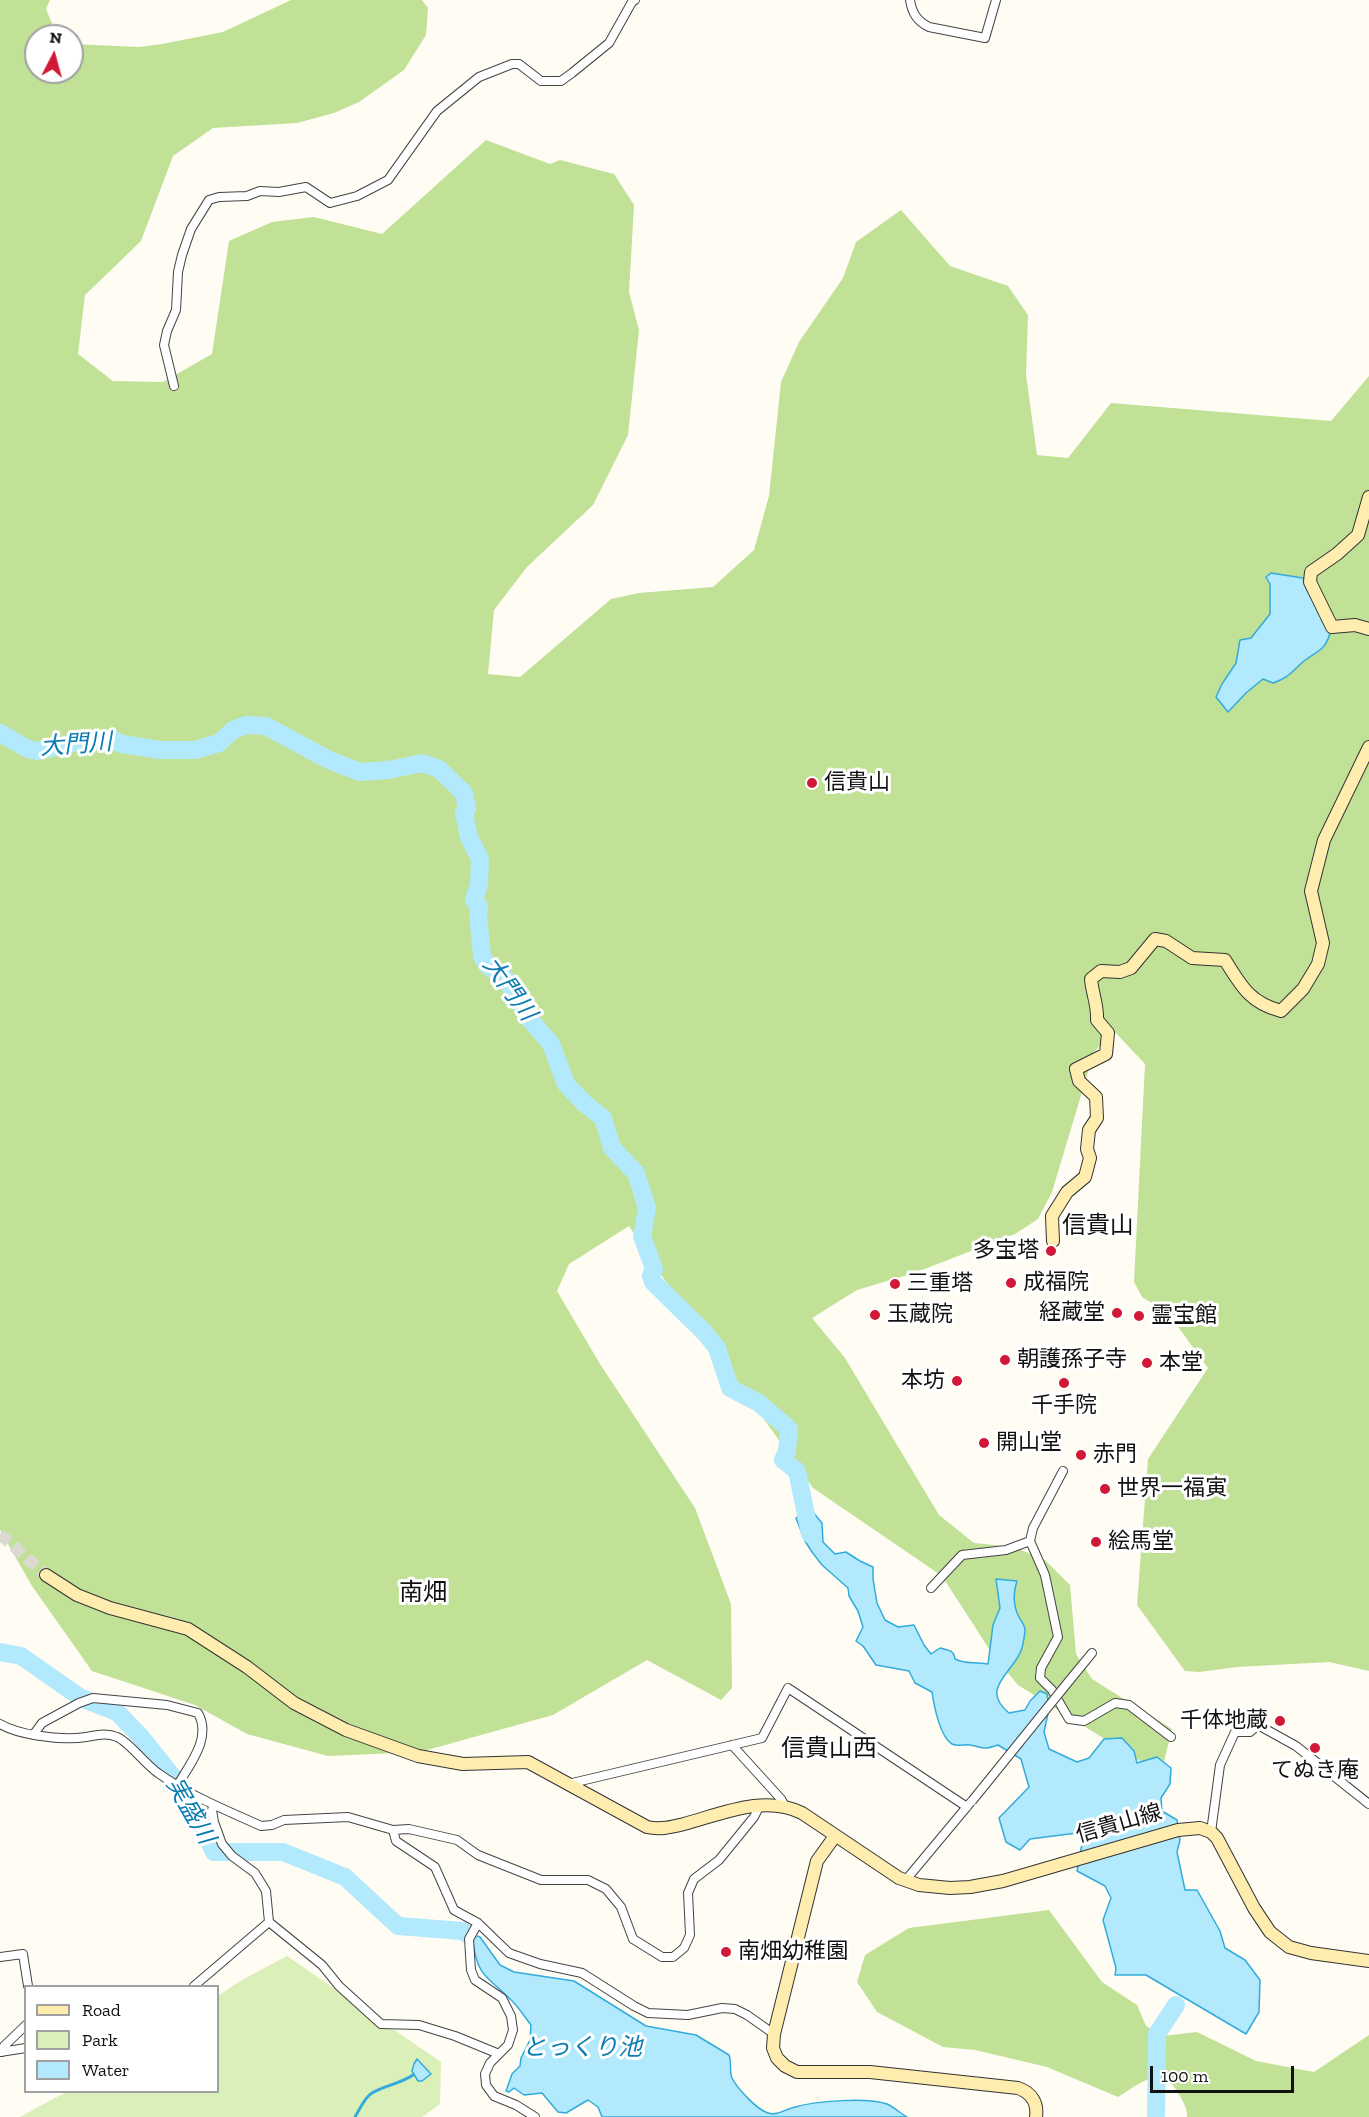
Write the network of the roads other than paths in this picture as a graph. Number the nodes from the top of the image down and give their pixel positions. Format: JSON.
{"nodes":[{"id":1,"x":635,"y":0,"type":"edge"},
{"id":2,"x":910,"y":0,"type":"edge"},
{"id":3,"x":996,"y":0,"type":"edge"},
{"id":4,"x":174,"y":386,"type":"dead end"},
{"id":5,"x":1369,"y":497,"type":"edge"},
{"id":6,"x":1369,"y":629,"type":"edge"},
{"id":7,"x":1369,"y":747,"type":"edge"},
{"id":8,"x":1053,"y":1241,"type":"dead end"},
{"id":9,"x":1063,"y":1471,"type":"dead end"},
{"id":10,"x":1030,"y":1541,"type":"junction"},
{"id":11,"x":46,"y":1575,"type":"tunnel mouth"},
{"id":12,"x":931,"y":1588,"type":"dead end"},
{"id":13,"x":1092,"y":1653,"type":"dead end"},
{"id":14,"x":0,"y":1724,"type":"edge"},
{"id":15,"x":34,"y":1734,"type":"junction"},
{"id":16,"x":1171,"y":1737,"type":"dead end"},
{"id":17,"x":732,"y":1745,"type":"junction"},
{"id":18,"x":566,"y":1784,"type":"junction"},
{"id":19,"x":177,"y":1786,"type":"junction"},
{"id":20,"x":969,"y":1804,"type":"junction"},
{"id":21,"x":1369,"y":1804,"type":"edge"},
{"id":22,"x":214,"y":1805,"type":"junction"},
{"id":23,"x":760,"y":1805,"type":"junction"},
{"id":24,"x":785,"y":1806,"type":"junction"},
{"id":25,"x":393,"y":1830,"type":"junction"},
{"id":26,"x":1210,"y":1832,"type":"junction"},
{"id":27,"x":835,"y":1836,"type":"junction"},
{"id":28,"x":906,"y":1881,"type":"junction"},
{"id":29,"x":268,"y":1922,"type":"junction"},
{"id":30,"x":478,"y":1923,"type":"junction"},
{"id":31,"x":0,"y":1958,"type":"edge"},
{"id":32,"x":1369,"y":1960,"type":"edge"},
{"id":33,"x":28,"y":1985,"type":"edge"},
{"id":34,"x":195,"y":1985,"type":"edge"},
{"id":35,"x":24,"y":2027,"type":"edge"},
{"id":36,"x":774,"y":2034,"type":"junction"},
{"id":37,"x":24,"y":2048,"type":"edge"},
{"id":38,"x":1,"y":2052,"type":"edge"},
{"id":39,"x":499,"y":2054,"type":"junction"},
{"id":40,"x":535,"y":2117,"type":"edge"},
{"id":41,"x":1036,"y":2117,"type":"edge"}],
"edges":[{"from":1,"to":4,"type":"street"},
{"from":2,"to":3,"type":"street"},
{"from":5,"to":6,"type":"main road"},
{"from":7,"to":8,"type":"main road"},
{"from":9,"to":10,"type":"street"},
{"from":10,"to":12,"type":"street"},
{"from":10,"to":16,"type":"street"},
{"from":11,"to":18,"type":"main road","name":"信貴山線"},
{"from":13,"to":20,"type":"street","bridge":true},
{"from":14,"to":15,"type":"street"},
{"from":15,"to":19,"type":"street"},
{"from":15,"to":19,"type":"street"},
{"from":17,"to":18,"type":"street"},
{"from":17,"to":20,"type":"street"},
{"from":17,"to":24,"type":"street"},
{"from":18,"to":23,"type":"main road","name":"信貴山線"},
{"from":19,"to":22,"type":"street"},
{"from":20,"to":28,"type":"street"},
{"from":21,"to":26,"type":"street"},
{"from":22,"to":25,"type":"street"},
{"from":22,"to":29,"type":"street"},
{"from":23,"to":24,"type":"main road","name":"信貴山線"},
{"from":23,"to":25,"type":"street"},
{"from":24,"to":27,"type":"main road","name":"信貴山線"},
{"from":25,"to":30,"type":"street"},
{"from":26,"to":28,"type":"main road","name":"信貴山線"},
{"from":26,"to":32,"type":"main road"},
{"from":27,"to":28,"type":"main road","name":"信貴山線"},
{"from":27,"to":36,"type":"main road"},
{"from":29,"to":34,"type":"street"},
{"from":29,"to":39,"type":"street"},
{"from":30,"to":36,"type":"street"},
{"from":30,"to":39,"type":"street"},
{"from":31,"to":33,"type":"street"},
{"from":35,"to":38,"type":"street"},
{"from":36,"to":41,"type":"main road"},
{"from":37,"to":38,"type":"street"},
{"from":39,"to":40,"type":"street"}]}
